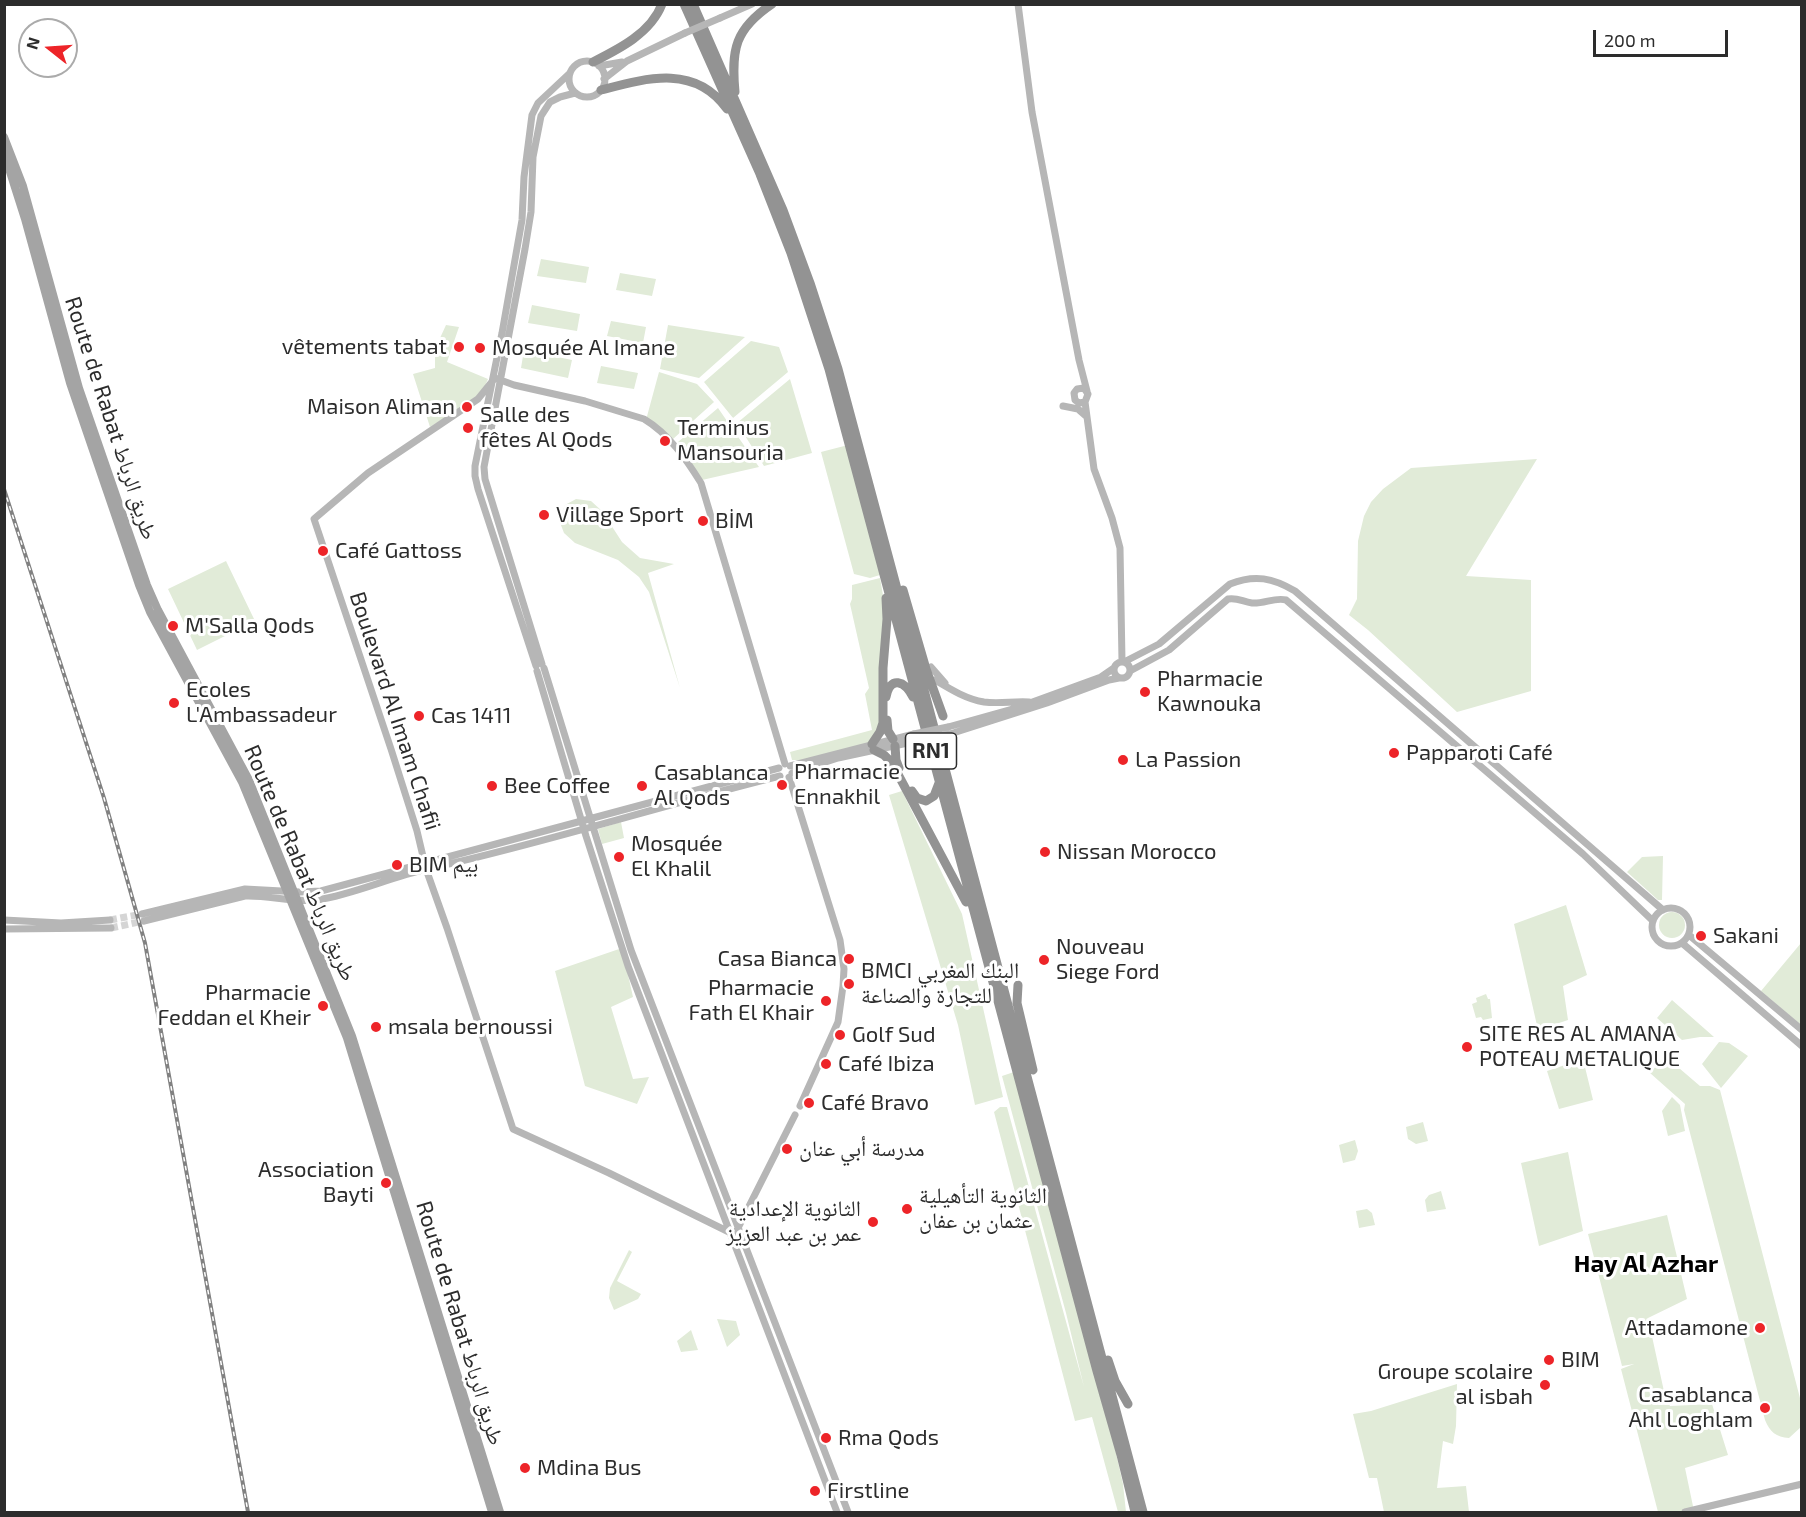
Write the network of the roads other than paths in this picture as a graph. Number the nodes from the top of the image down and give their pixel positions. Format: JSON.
{"nodes":[{"id":1,"x":662,"y":4,"type":"edge"},
{"id":2,"x":684,"y":4,"type":"edge"},
{"id":3,"x":693,"y":4,"type":"edge"},
{"id":4,"x":752,"y":4,"type":"edge"},
{"id":5,"x":772,"y":4,"type":"edge"},
{"id":6,"x":1018,"y":4,"type":"edge"},
{"id":7,"x":627,"y":62,"type":"junction"},
{"id":8,"x":596,"y":64,"type":"junction"},
{"id":9,"x":570,"y":73,"type":"junction"},
{"id":10,"x":604,"y":79,"type":"junction"},
{"id":11,"x":601,"y":90,"type":"junction"},
{"id":12,"x":575,"y":93,"type":"junction"},
{"id":13,"x":736,"y":100,"type":"junction"},
{"id":14,"x":737,"y":121,"type":"junction"},
{"id":15,"x":4,"y":137,"type":"edge"},
{"id":16,"x":4,"y":153,"type":"edge"},
{"id":17,"x":1079,"y":360,"type":"junction"},
{"id":18,"x":501,"y":379,"type":"junction"},
{"id":19,"x":491,"y":382,"type":"junction"},
{"id":20,"x":514,"y":385,"type":"junction"},
{"id":21,"x":1077,"y":389,"type":"junction"},
{"id":22,"x":1087,"y":390,"type":"junction"},
{"id":23,"x":497,"y":394,"type":"junction"},
{"id":24,"x":488,"y":397,"type":"junction"},
{"id":25,"x":478,"y":399,"type":"junction"},
{"id":26,"x":1085,"y":402,"type":"junction"},
{"id":27,"x":1063,"y":406,"type":"dead end"},
{"id":28,"x":1086,"y":416,"type":"junction"},
{"id":29,"x":884,"y":572,"type":"junction"},
{"id":30,"x":1234,"y":582,"type":"junction"},
{"id":31,"x":896,"y":584,"type":"junction"},
{"id":32,"x":1236,"y":598,"type":"junction"},
{"id":33,"x":1123,"y":662,"type":"junction"},
{"id":34,"x":540,"y":667,"type":"junction"},
{"id":35,"x":931,"y":667,"type":"dead end"},
{"id":36,"x":1114,"y":668,"type":"junction"},
{"id":37,"x":1130,"y":671,"type":"junction"},
{"id":38,"x":1119,"y":678,"type":"junction"},
{"id":39,"x":934,"y":680,"type":"dead end"},
{"id":40,"x":948,"y":688,"type":"junction"},
{"id":41,"x":1031,"y":702,"type":"junction"},
{"id":42,"x":920,"y":710,"type":"junction"},
{"id":43,"x":944,"y":716,"type":"dead end"},
{"id":44,"x":949,"y":730,"type":"junction"},
{"id":45,"x":894,"y":743,"type":"junction"},
{"id":46,"x":873,"y":747,"type":"junction"},
{"id":47,"x":786,"y":771,"type":"junction"},
{"id":48,"x":939,"y":783,"type":"junction"},
{"id":49,"x":591,"y":818,"type":"junction"},
{"id":50,"x":581,"y":821,"type":"junction"},
{"id":51,"x":592,"y":826,"type":"junction"},
{"id":52,"x":584,"y":829,"type":"junction"},
{"id":53,"x":425,"y":866,"type":"junction"},
{"id":54,"x":293,"y":896,"type":"junction"},
{"id":55,"x":1663,"y":910,"type":"junction"},
{"id":56,"x":143,"y":917,"type":"tunnel mouth"},
{"id":57,"x":4,"y":920,"type":"edge"},
{"id":58,"x":1653,"y":921,"type":"junction"},
{"id":59,"x":111,"y":924,"type":"tunnel mouth"},
{"id":60,"x":41,"y":926,"type":"junction"},
{"id":61,"x":4,"y":929,"type":"edge"},
{"id":62,"x":1689,"y":935,"type":"junction"},
{"id":63,"x":1682,"y":943,"type":"junction"},
{"id":64,"x":983,"y":949,"type":"junction"},
{"id":65,"x":1018,"y":985,"type":"dead end"},
{"id":66,"x":1802,"y":1030,"type":"edge"},
{"id":67,"x":669,"y":1045,"type":"junction"},
{"id":68,"x":1802,"y":1046,"type":"edge"},
{"id":69,"x":659,"y":1049,"type":"junction"},
{"id":70,"x":1044,"y":1134,"type":"junction"},
{"id":71,"x":735,"y":1231,"type":"junction"},
{"id":72,"x":1088,"y":1306,"type":"junction"},
{"id":73,"x":1128,"y":1404,"type":"dead end"},
{"id":74,"x":1121,"y":1455,"type":"junction"},
{"id":75,"x":1802,"y":1484,"type":"edge"},
{"id":76,"x":492,"y":1512,"type":"edge"},
{"id":77,"x":500,"y":1512,"type":"edge"},
{"id":78,"x":837,"y":1512,"type":"edge"},
{"id":79,"x":848,"y":1512,"type":"edge"},
{"id":80,"x":1129,"y":1512,"type":"edge"},
{"id":81,"x":1135,"y":1512,"type":"edge"},
{"id":82,"x":1143,"y":1512,"type":"edge"},
{"id":83,"x":1685,"y":1512,"type":"edge"}],
"edges":[{"from":1,"to":8,"type":"highway"},
{"from":2,"to":14,"type":"highway","number":"RN1"},
{"from":3,"to":13,"type":"highway","number":"RN1"},
{"from":4,"to":7,"type":"street","bridge":true},
{"from":5,"to":13,"type":"highway"},
{"from":6,"to":17,"type":"street"},
{"from":7,"to":8,"type":"street"},
{"from":7,"to":10,"type":"street"},
{"from":8,"to":9,"type":"street"},
{"from":8,"to":10,"type":"street"},
{"from":9,"to":12,"type":"street"},
{"from":9,"to":19,"type":"street"},
{"from":10,"to":11,"type":"street"},
{"from":11,"to":12,"type":"street"},
{"from":11,"to":14,"type":"highway"},
{"from":12,"to":18,"type":"street"},
{"from":13,"to":31,"type":"highway","number":"RN1"},
{"from":14,"to":29,"type":"highway","number":"RN1"},
{"from":15,"to":54,"type":"main road","name":"Route de Rabat طريق الرباط"},
{"from":16,"to":54,"type":"main road","name":"Route de Rabat طريق الرباط"},
{"from":17,"to":21,"type":"street"},
{"from":17,"to":22,"type":"street"},
{"from":18,"to":19,"type":"street"},
{"from":18,"to":20,"type":"street"},
{"from":18,"to":23,"type":"street"},
{"from":19,"to":24,"type":"street"},
{"from":19,"to":25,"type":"street"},
{"from":20,"to":23,"type":"street"},
{"from":20,"to":47,"type":"street"},
{"from":21,"to":22,"type":"street"},
{"from":21,"to":26,"type":"street"},
{"from":22,"to":26,"type":"street"},
{"from":23,"to":24,"type":"street"},
{"from":23,"to":34,"type":"street"},
{"from":24,"to":25,"type":"street"},
{"from":24,"to":34,"type":"street"},
{"from":25,"to":53,"type":"street","name":"Boulevard Al Imam Chafii"},
{"from":26,"to":28,"type":"street"},
{"from":27,"to":28,"type":"street"},
{"from":28,"to":33,"type":"street"},
{"from":29,"to":42,"type":"highway","number":"RN1"},
{"from":29,"to":46,"type":"highway"},
{"from":30,"to":32,"type":"street"},
{"from":30,"to":33,"type":"street"},
{"from":30,"to":55,"type":"street"},
{"from":31,"to":43,"type":"highway"},
{"from":31,"to":70,"type":"highway","number":"RN1"},
{"from":32,"to":37,"type":"street"},
{"from":32,"to":58,"type":"street"},
{"from":33,"to":36,"type":"street"},
{"from":33,"to":37,"type":"street"},
{"from":34,"to":49,"type":"street"},
{"from":34,"to":50,"type":"street"},
{"from":35,"to":40,"type":"street"},
{"from":36,"to":38,"type":"street"},
{"from":36,"to":41,"type":"street"},
{"from":37,"to":38,"type":"street"},
{"from":38,"to":44,"type":"street"},
{"from":39,"to":40,"type":"street"},
{"from":40,"to":41,"type":"street"},
{"from":41,"to":44,"type":"street"},
{"from":42,"to":45,"type":"highway"},
{"from":42,"to":48,"type":"highway","number":"RN1"},
{"from":44,"to":45,"type":"street","bridge":true},
{"from":45,"to":46,"type":"street"},
{"from":45,"to":48,"type":"highway"},
{"from":46,"to":47,"type":"street"},
{"from":46,"to":64,"type":"highway"},
{"from":47,"to":49,"type":"street"},
{"from":47,"to":51,"type":"street"},
{"from":47,"to":71,"type":"street"},
{"from":48,"to":64,"type":"highway","number":"RN1"},
{"from":49,"to":50,"type":"street"},
{"from":49,"to":51,"type":"street"},
{"from":50,"to":52,"type":"street"},
{"from":50,"to":53,"type":"street"},
{"from":51,"to":52,"type":"street"},
{"from":51,"to":67,"type":"street"},
{"from":52,"to":53,"type":"street"},
{"from":52,"to":69,"type":"street"},
{"from":53,"to":54,"type":"street"},
{"from":53,"to":71,"type":"street","name":"Boulevard Al Imam Chafii"},
{"from":54,"to":56,"type":"street"},
{"from":54,"to":76,"type":"main road","name":"Route de Rabat طريق الرباط"},
{"from":54,"to":77,"type":"main road","name":"Route de Rabat طريق الرباط"},
{"from":55,"to":58,"type":"street"},
{"from":55,"to":62,"type":"street"},
{"from":57,"to":60,"type":"street"},
{"from":58,"to":63,"type":"street"},
{"from":59,"to":60,"type":"street"},
{"from":60,"to":61,"type":"street"},
{"from":62,"to":63,"type":"street"},
{"from":62,"to":66,"type":"street"},
{"from":63,"to":68,"type":"street"},
{"from":64,"to":74,"type":"highway","number":"RN1"},
{"from":65,"to":70,"type":"highway"},
{"from":67,"to":69,"type":"street"},
{"from":67,"to":71,"type":"street"},
{"from":69,"to":71,"type":"street"},
{"from":70,"to":72,"type":"highway","number":"RN1"},
{"from":71,"to":78,"type":"street"},
{"from":71,"to":79,"type":"street"},
{"from":72,"to":73,"type":"highway"},
{"from":72,"to":82,"type":"highway","number":"RN1"},
{"from":74,"to":80,"type":"highway"},
{"from":74,"to":81,"type":"highway","number":"RN1"},
{"from":75,"to":83,"type":"street"}]}
